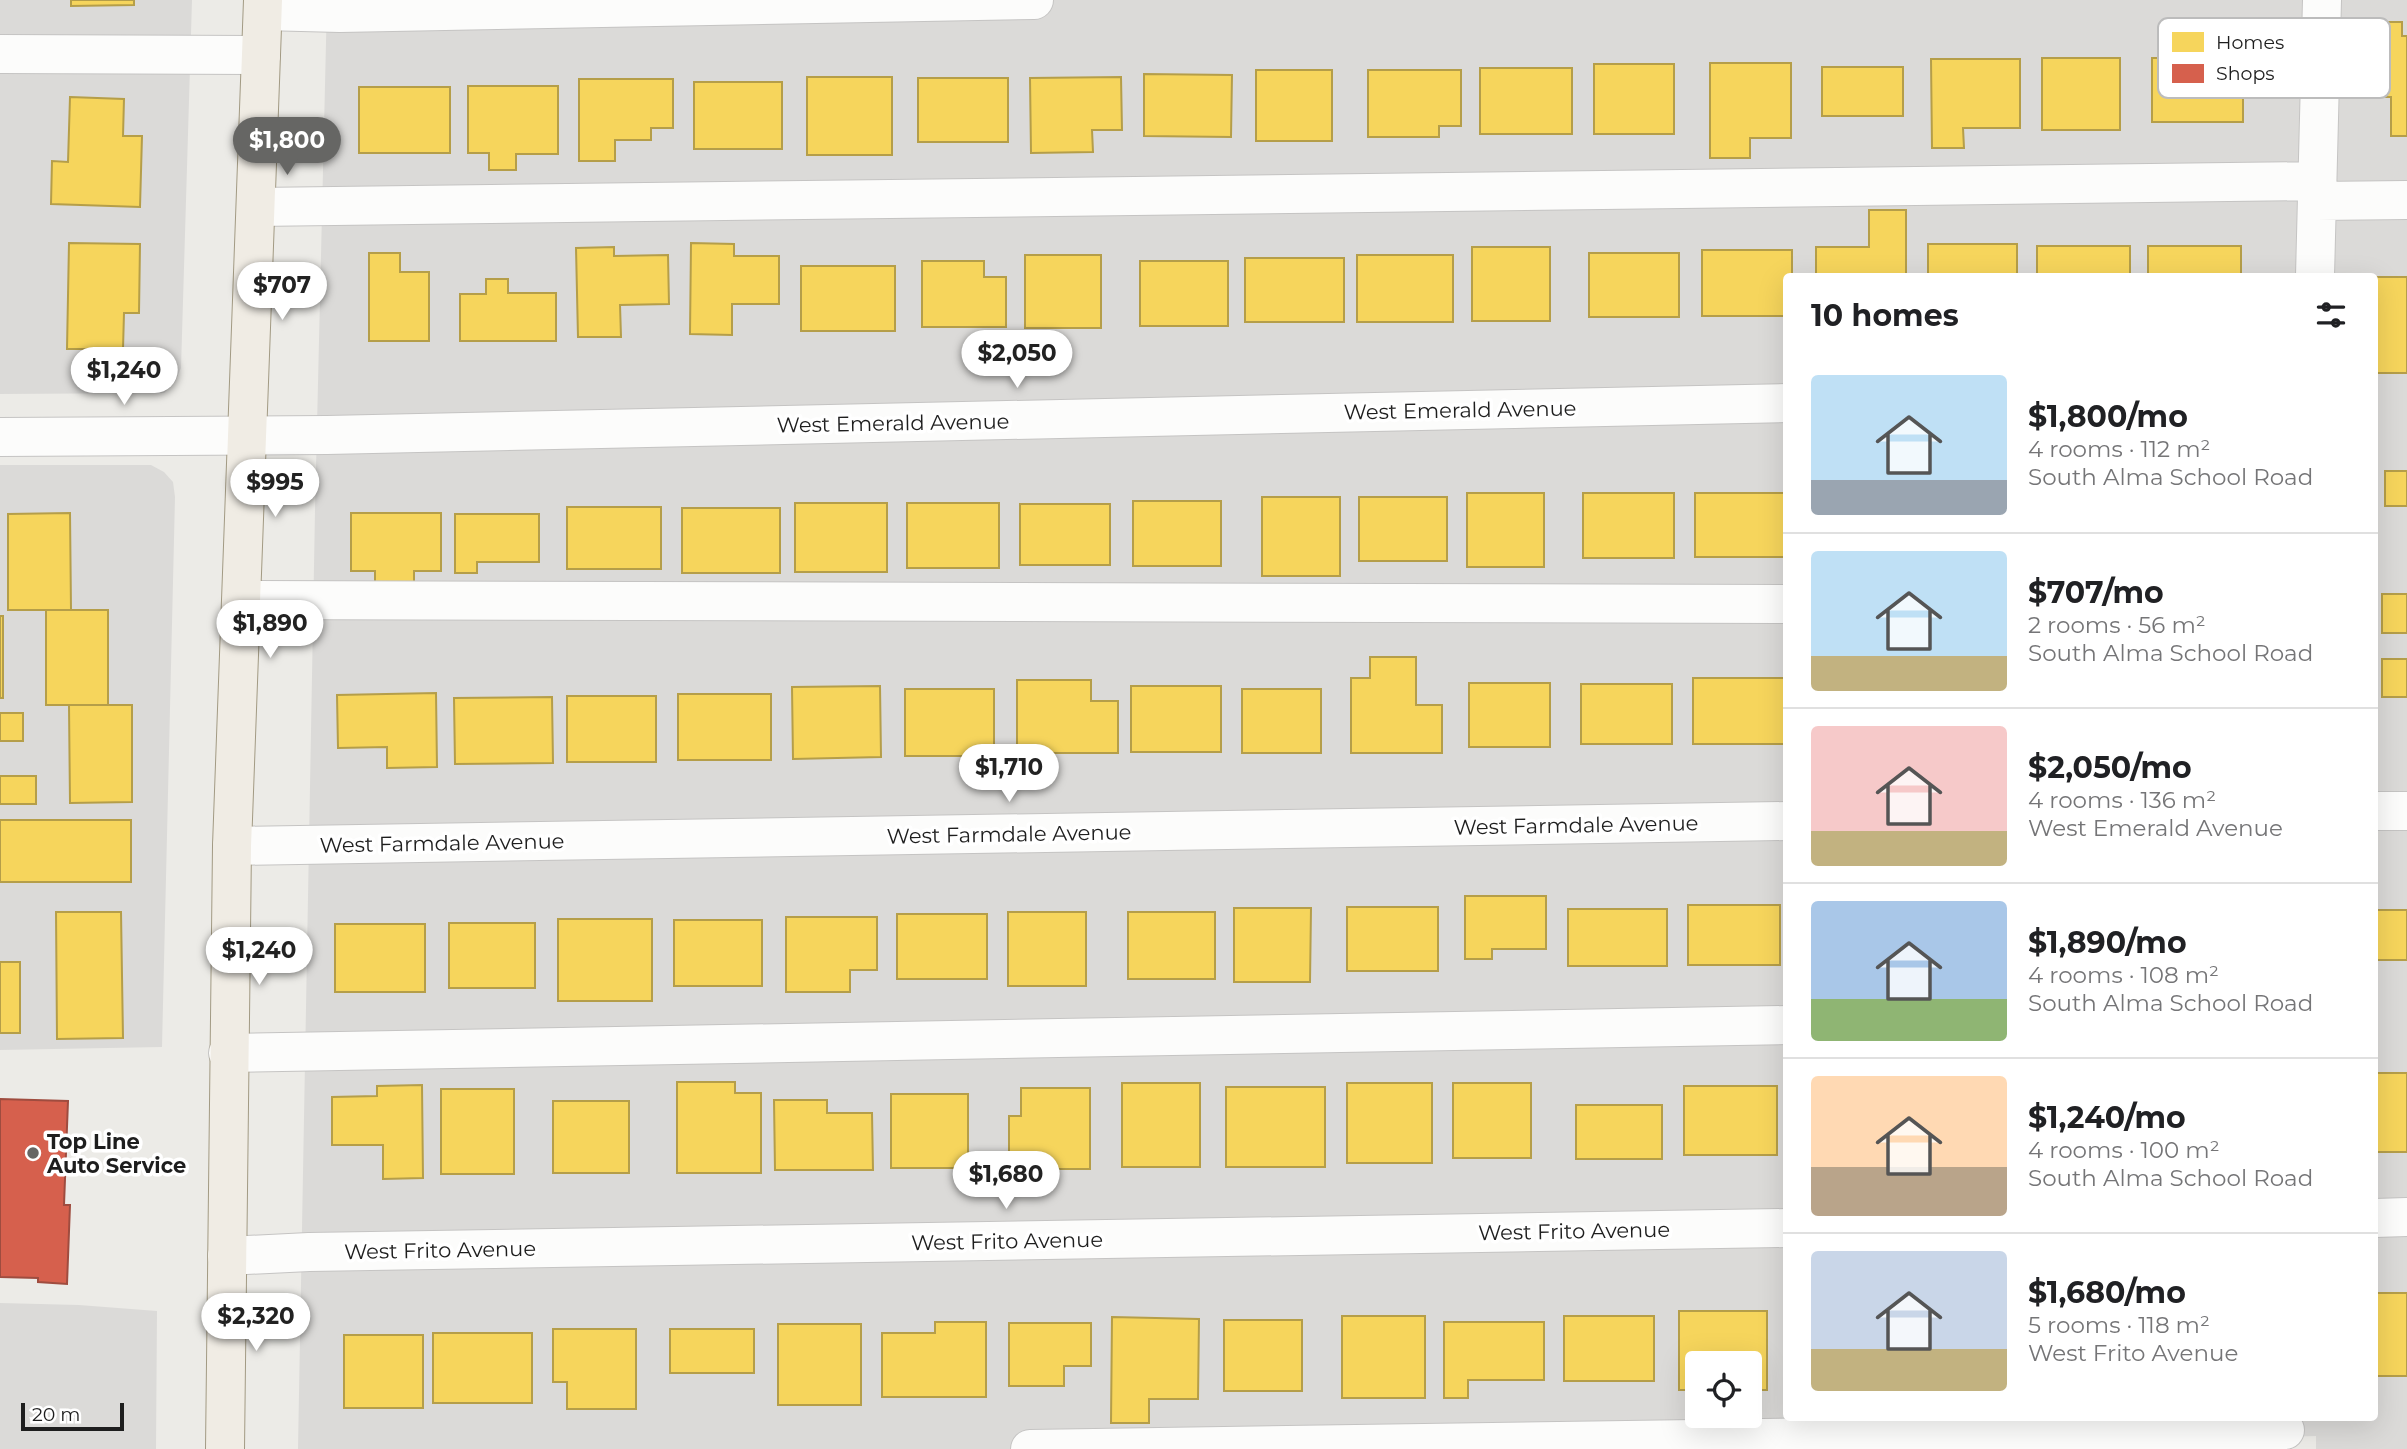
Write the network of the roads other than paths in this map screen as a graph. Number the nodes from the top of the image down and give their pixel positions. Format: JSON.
{"nodes":[{"id":1,"x":1034,"y":0,"type":"edge"},
{"id":2,"x":2322,"y":0,"type":"edge"},
{"id":3,"x":263,"y":6,"type":"edge"},
{"id":4,"x":2322,"y":18,"type":"edge"},
{"id":5,"x":0,"y":54,"type":"edge"},
{"id":6,"x":261,"y":55,"type":"junction"},
{"id":7,"x":2319,"y":98,"type":"edge"},
{"id":8,"x":2317,"y":191,"type":"junction"},
{"id":9,"x":2407,"y":200,"type":"edge"},
{"id":10,"x":256,"y":207,"type":"junction"},
{"id":11,"x":2315,"y":273,"type":"edge"},
{"id":12,"x":1783,"y":403,"type":"edge"},
{"id":13,"x":248,"y":436,"type":"junction"},
{"id":14,"x":0,"y":437,"type":"edge"},
{"id":15,"x":242,"y":600,"type":"junction"},
{"id":16,"x":1783,"y":604,"type":"edge"},
{"id":17,"x":2378,"y":811,"type":"edge"},
{"id":18,"x":2407,"y":811,"type":"edge"},
{"id":19,"x":1783,"y":821,"type":"edge"},
{"id":20,"x":232,"y":846,"type":"junction"},
{"id":21,"x":1783,"y":1025,"type":"edge"},
{"id":22,"x":228,"y":1053,"type":"junction"},
{"id":23,"x":2407,"y":1217,"type":"edge"},
{"id":24,"x":2378,"y":1218,"type":"edge"},
{"id":25,"x":1783,"y":1228,"type":"edge"},
{"id":26,"x":227,"y":1255,"type":"junction"},
{"id":27,"x":2285,"y":1432,"type":"edge"},
{"id":28,"x":225,"y":1449,"type":"edge"},
{"id":29,"x":1030,"y":1449,"type":"edge"}],
"edges":[{"from":1,"to":3,"type":"street"},
{"from":2,"to":4,"type":"street"},
{"from":3,"to":6,"type":"main road"},
{"from":5,"to":6,"type":"street"},
{"from":6,"to":10,"type":"main road"},
{"from":7,"to":8,"type":"street"},
{"from":8,"to":9,"type":"street"},
{"from":8,"to":10,"type":"street"},
{"from":8,"to":11,"type":"street"},
{"from":10,"to":13,"type":"main road"},
{"from":12,"to":13,"type":"street","name":"West Emerald Avenue"},
{"from":13,"to":14,"type":"street","name":"West Emerald Avenue"},
{"from":13,"to":15,"type":"main road"},
{"from":15,"to":16,"type":"street"},
{"from":15,"to":20,"type":"main road"},
{"from":17,"to":18,"type":"street"},
{"from":19,"to":20,"type":"street","name":"West Farmdale Avenue"},
{"from":20,"to":22,"type":"main road"},
{"from":21,"to":22,"type":"street"},
{"from":22,"to":26,"type":"main road"},
{"from":23,"to":24,"type":"street"},
{"from":25,"to":26,"type":"street","name":"West Frito Avenue"},
{"from":26,"to":28,"type":"main road"},
{"from":27,"to":29,"type":"street"}]}
